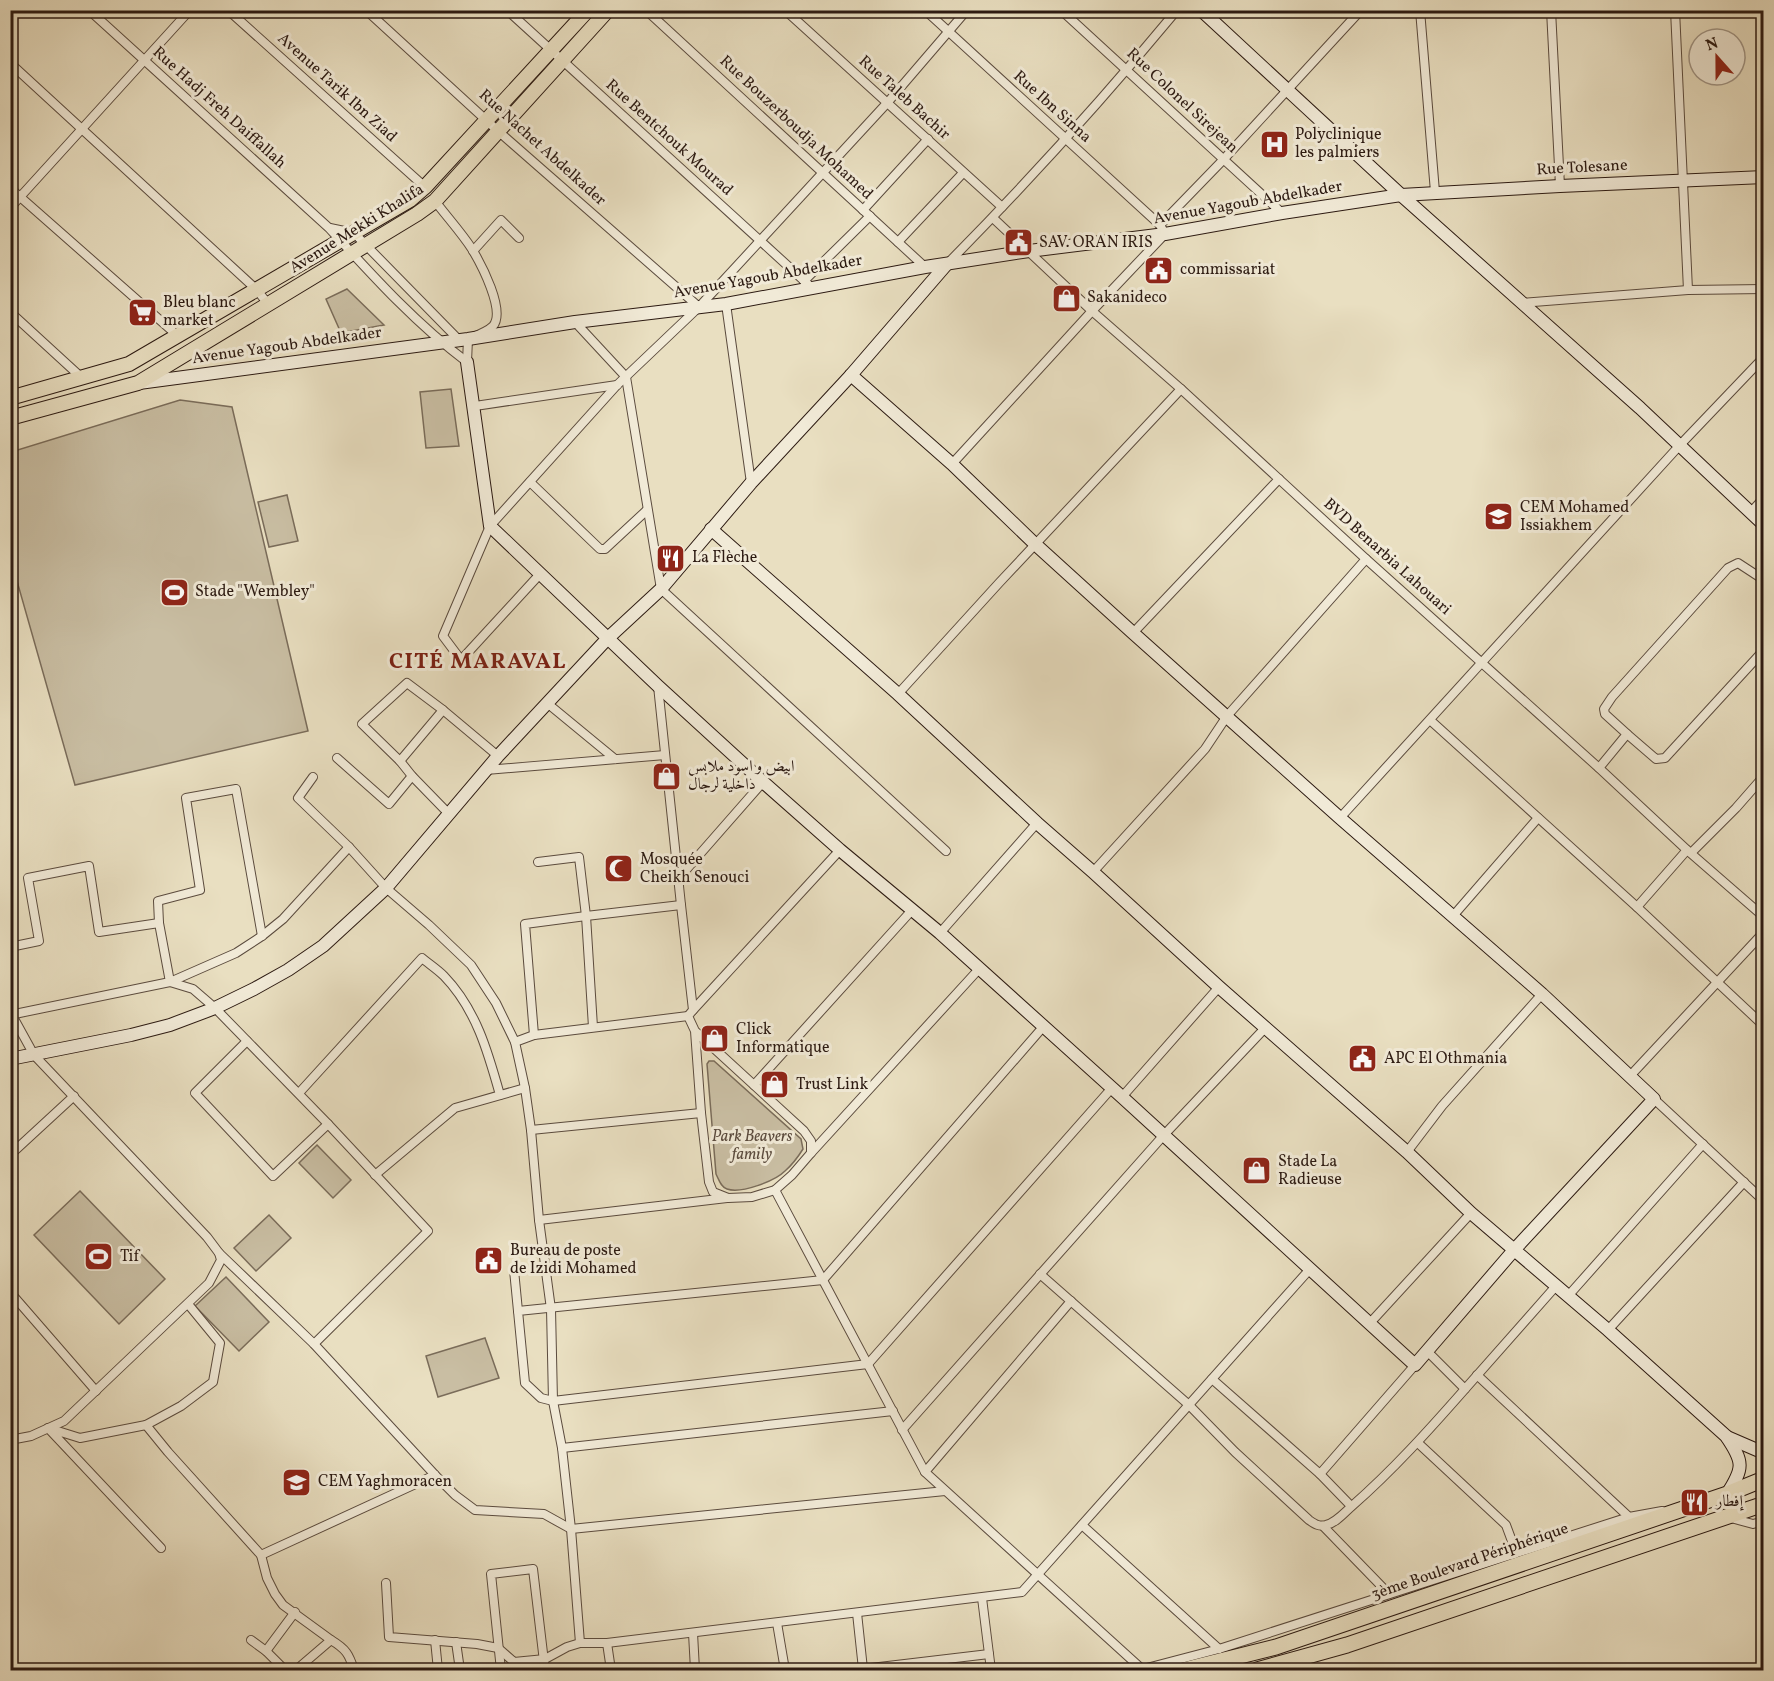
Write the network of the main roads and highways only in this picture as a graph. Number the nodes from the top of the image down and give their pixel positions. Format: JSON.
{"nodes":[{"id":1,"x":588,"y":10,"type":"edge"},
{"id":2,"x":608,"y":10,"type":"edge"},
{"id":3,"x":10,"y":398,"type":"edge"},
{"id":4,"x":10,"y":418,"type":"edge"},
{"id":5,"x":1764,"y":1479,"type":"edge"},
{"id":6,"x":1764,"y":1504,"type":"edge"},
{"id":7,"x":1184,"y":1671,"type":"edge"},
{"id":8,"x":1257,"y":1671,"type":"edge"}],
"edges":[{"from":1,"to":3,"type":"main road","name":"Avenue Mekki Khalifa"},
{"from":2,"to":4,"type":"main road","name":"Avenue Mekki Khalifa"},
{"from":5,"to":7,"type":"highway","name":"3ème Boulevard Périphérique"},
{"from":6,"to":8,"type":"highway"}]}
